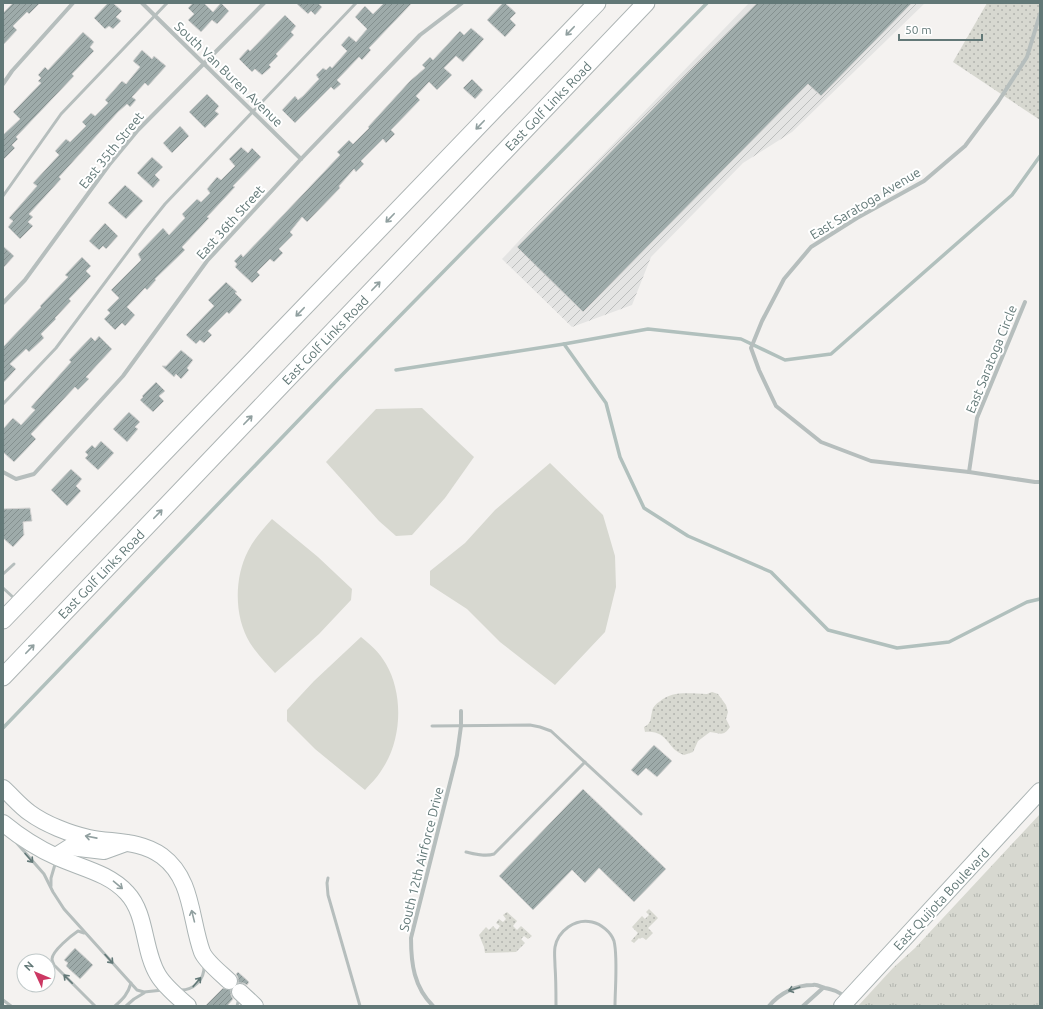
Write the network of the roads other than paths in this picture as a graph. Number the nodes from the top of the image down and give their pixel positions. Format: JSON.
{"nodes":[{"id":1,"x":73,"y":3,"type":"edge"},
{"id":2,"x":142,"y":3,"type":"edge"},
{"id":3,"x":167,"y":3,"type":"edge"},
{"id":4,"x":264,"y":3,"type":"edge"},
{"id":5,"x":356,"y":3,"type":"edge"},
{"id":6,"x":462,"y":3,"type":"edge"},
{"id":7,"x":598,"y":3,"type":"edge"},
{"id":8,"x":646,"y":3,"type":"edge"},
{"id":9,"x":1040,"y":14,"type":"edge"},
{"id":10,"x":156,"y":16,"type":"junction"},
{"id":11,"x":205,"y":64,"type":"junction"},
{"id":12,"x":3,"y":84,"type":"edge"},
{"id":13,"x":253,"y":111,"type":"junction"},
{"id":14,"x":302,"y":159,"type":"junction"},
{"id":15,"x":3,"y":196,"type":"edge"},
{"id":16,"x":1025,"y":302,"type":"dead end"},
{"id":17,"x":3,"y":303,"type":"edge"},
{"id":18,"x":3,"y":404,"type":"edge"},
{"id":19,"x":3,"y":472,"type":"edge"},
{"id":20,"x":970,"y":472,"type":"junction"},
{"id":21,"x":1040,"y":482,"type":"edge"},
{"id":22,"x":14,"y":564,"type":"dead end"},
{"id":23,"x":3,"y":574,"type":"edge"},
{"id":24,"x":3,"y":588,"type":"edge"},
{"id":25,"x":19,"y":604,"type":"junction"},
{"id":26,"x":3,"y":620,"type":"edge"},
{"id":27,"x":3,"y":677,"type":"edge"},
{"id":28,"x":461,"y":711,"type":"dead end"},
{"id":29,"x":432,"y":726,"type":"dead end"},
{"id":30,"x":461,"y":726,"type":"junction"},
{"id":31,"x":585,"y":762,"type":"junction"},
{"id":32,"x":3,"y":788,"type":"edge"},
{"id":33,"x":1040,"y":791,"type":"edge"},
{"id":34,"x":641,"y":814,"type":"dead end"},
{"id":35,"x":3,"y":823,"type":"edge"},
{"id":36,"x":12,"y":838,"type":"dead end"},
{"id":37,"x":128,"y":843,"type":"junction"},
{"id":38,"x":466,"y":852,"type":"dead end"},
{"id":39,"x":58,"y":857,"type":"junction"},
{"id":40,"x":328,"y":878,"type":"dead end"},
{"id":41,"x":51,"y":888,"type":"junction"},
{"id":42,"x":85,"y":933,"type":"junction"},
{"id":43,"x":203,"y":954,"type":"junction"},
{"id":44,"x":131,"y":984,"type":"junction"},
{"id":45,"x":823,"y":988,"type":"junction"},
{"id":46,"x":170,"y":990,"type":"junction"},
{"id":47,"x":144,"y":992,"type":"junction"},
{"id":48,"x":235,"y":993,"type":"edge"},
{"id":49,"x":3,"y":1000,"type":"edge"},
{"id":50,"x":845,"y":1003,"type":"edge"},
{"id":51,"x":11,"y":1006,"type":"edge"},
{"id":52,"x":95,"y":1006,"type":"edge"},
{"id":53,"x":115,"y":1006,"type":"edge"},
{"id":54,"x":126,"y":1006,"type":"edge"},
{"id":55,"x":188,"y":1006,"type":"edge"},
{"id":56,"x":255,"y":1006,"type":"edge"},
{"id":57,"x":360,"y":1006,"type":"edge"},
{"id":58,"x":433,"y":1006,"type":"edge"},
{"id":59,"x":556,"y":1006,"type":"edge"},
{"id":60,"x":615,"y":1006,"type":"edge"},
{"id":61,"x":769,"y":1006,"type":"edge"},
{"id":62,"x":803,"y":1006,"type":"edge"}],
"edges":[{"from":1,"to":12,"type":"street"},
{"from":2,"to":10,"type":"street","name":"South Van Buren Avenue"},
{"from":3,"to":10,"type":"lane"},
{"from":4,"to":11,"type":"street","name":"East 35th Street"},
{"from":5,"to":13,"type":"lane"},
{"from":6,"to":14,"type":"street","name":"East 36th Street"},
{"from":7,"to":25,"type":"main road","one_way":true},
{"from":27,"to":8,"type":"main road","name":"East Golf Links Road","one_way":true},
{"from":9,"to":20,"type":"street","name":"East Saratoga Avenue"},
{"from":10,"to":11,"type":"street","name":"South Van Buren Avenue"},
{"from":10,"to":15,"type":"lane"},
{"from":11,"to":13,"type":"street","name":"South Van Buren Avenue"},
{"from":11,"to":17,"type":"street","name":"East 35th Street"},
{"from":13,"to":14,"type":"street","name":"South Van Buren Avenue"},
{"from":13,"to":18,"type":"lane"},
{"from":14,"to":19,"type":"street","name":"East 36th Street"},
{"from":16,"to":20,"type":"street","name":"East Saratoga Circle"},
{"from":20,"to":21,"type":"street","name":"East Saratoga Avenue"},
{"from":22,"to":23,"type":"lane"},
{"from":24,"to":25,"type":"lane"},
{"from":25,"to":26,"type":"main road"},
{"from":28,"to":30,"type":"street","name":"South 12th Airforce Drive"},
{"from":29,"to":30,"type":"lane"},
{"from":30,"to":31,"type":"lane"},
{"from":30,"to":58,"type":"street","name":"South 12th Airforce Drive"},
{"from":31,"to":34,"type":"lane"},
{"from":31,"to":38,"type":"lane"},
{"from":37,"to":32,"type":"main road","one_way":true},
{"from":33,"to":50,"type":"main road","name":"East Quijota Boulevard"},
{"from":35,"to":39,"type":"main road"},
{"from":36,"to":41,"type":"lane","one_way":true},
{"from":37,"to":39,"type":"main road"},
{"from":43,"to":37,"type":"main road","one_way":true},
{"from":39,"to":41,"type":"lane"},
{"from":39,"to":46,"type":"main road","one_way":true},
{"from":40,"to":57,"type":"lane"},
{"from":41,"to":42,"type":"lane"},
{"from":42,"to":44,"type":"lane","one_way":true},
{"from":52,"to":42,"type":"lane","one_way":true},
{"from":46,"to":43,"type":"lane","one_way":true},
{"from":43,"to":48,"type":"main road"},
{"from":44,"to":47,"type":"lane"},
{"from":44,"to":53,"type":"lane"},
{"from":45,"to":50,"type":"street"},
{"from":45,"to":61,"type":"street","one_way":true},
{"from":45,"to":62,"type":"street"},
{"from":46,"to":47,"type":"lane"},
{"from":46,"to":55,"type":"main road"},
{"from":47,"to":54,"type":"lane"},
{"from":48,"to":56,"type":"main road"},
{"from":49,"to":51,"type":"lane"},
{"from":59,"to":60,"type":"lane"}]}
